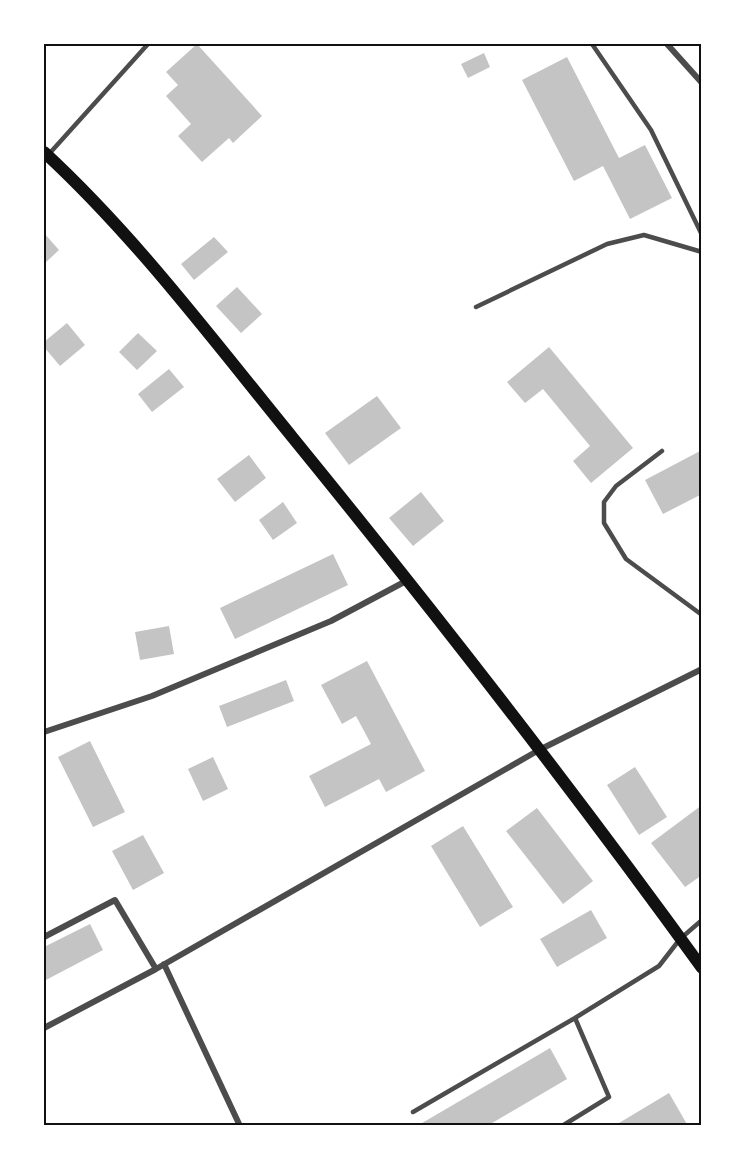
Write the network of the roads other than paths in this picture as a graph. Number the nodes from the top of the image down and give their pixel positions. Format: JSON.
{"nodes":[{"id":1,"x":148,"y":44,"type":"edge"},
{"id":2,"x":592,"y":44,"type":"edge"},
{"id":3,"x":667,"y":44,"type":"edge"},
{"id":4,"x":702,"y":82,"type":"edge"},
{"id":5,"x":45,"y":154,"type":"edge"},
{"id":6,"x":702,"y":235,"type":"edge"},
{"id":7,"x":702,"y":252,"type":"edge"},
{"id":8,"x":476,"y":307,"type":"dead end"},
{"id":9,"x":662,"y":451,"type":"dead end"},
{"id":10,"x":409,"y":580,"type":"junction"},
{"id":11,"x":702,"y":615,"type":"edge"},
{"id":12,"x":702,"y":669,"type":"edge"},
{"id":13,"x":44,"y":732,"type":"edge"},
{"id":14,"x":539,"y":750,"type":"junction"},
{"id":15,"x":702,"y":920,"type":"edge"},
{"id":16,"x":44,"y":937,"type":"edge"},
{"id":17,"x":681,"y":939,"type":"junction"},
{"id":18,"x":164,"y":964,"type":"junction"},
{"id":19,"x":702,"y":968,"type":"edge"},
{"id":20,"x":156,"y":969,"type":"junction"},
{"id":21,"x":575,"y":1018,"type":"junction"},
{"id":22,"x":44,"y":1028,"type":"edge"},
{"id":23,"x":412,"y":1112,"type":"dead end"},
{"id":24,"x":240,"y":1125,"type":"edge"},
{"id":25,"x":562,"y":1125,"type":"edge"}],
"edges":[{"from":1,"to":5,"type":"lane"},
{"from":2,"to":6,"type":"lane"},
{"from":3,"to":4,"type":"street"},
{"from":5,"to":10,"type":"main road"},
{"from":7,"to":8,"type":"lane"},
{"from":9,"to":11,"type":"lane"},
{"from":10,"to":13,"type":"street"},
{"from":10,"to":14,"type":"main road"},
{"from":12,"to":14,"type":"street"},
{"from":14,"to":17,"type":"main road"},
{"from":14,"to":18,"type":"street"},
{"from":15,"to":17,"type":"lane"},
{"from":16,"to":20,"type":"street"},
{"from":17,"to":19,"type":"main road"},
{"from":17,"to":21,"type":"lane"},
{"from":18,"to":20,"type":"street"},
{"from":18,"to":24,"type":"street"},
{"from":20,"to":22,"type":"street"},
{"from":21,"to":23,"type":"lane"},
{"from":21,"to":25,"type":"lane"}]}
